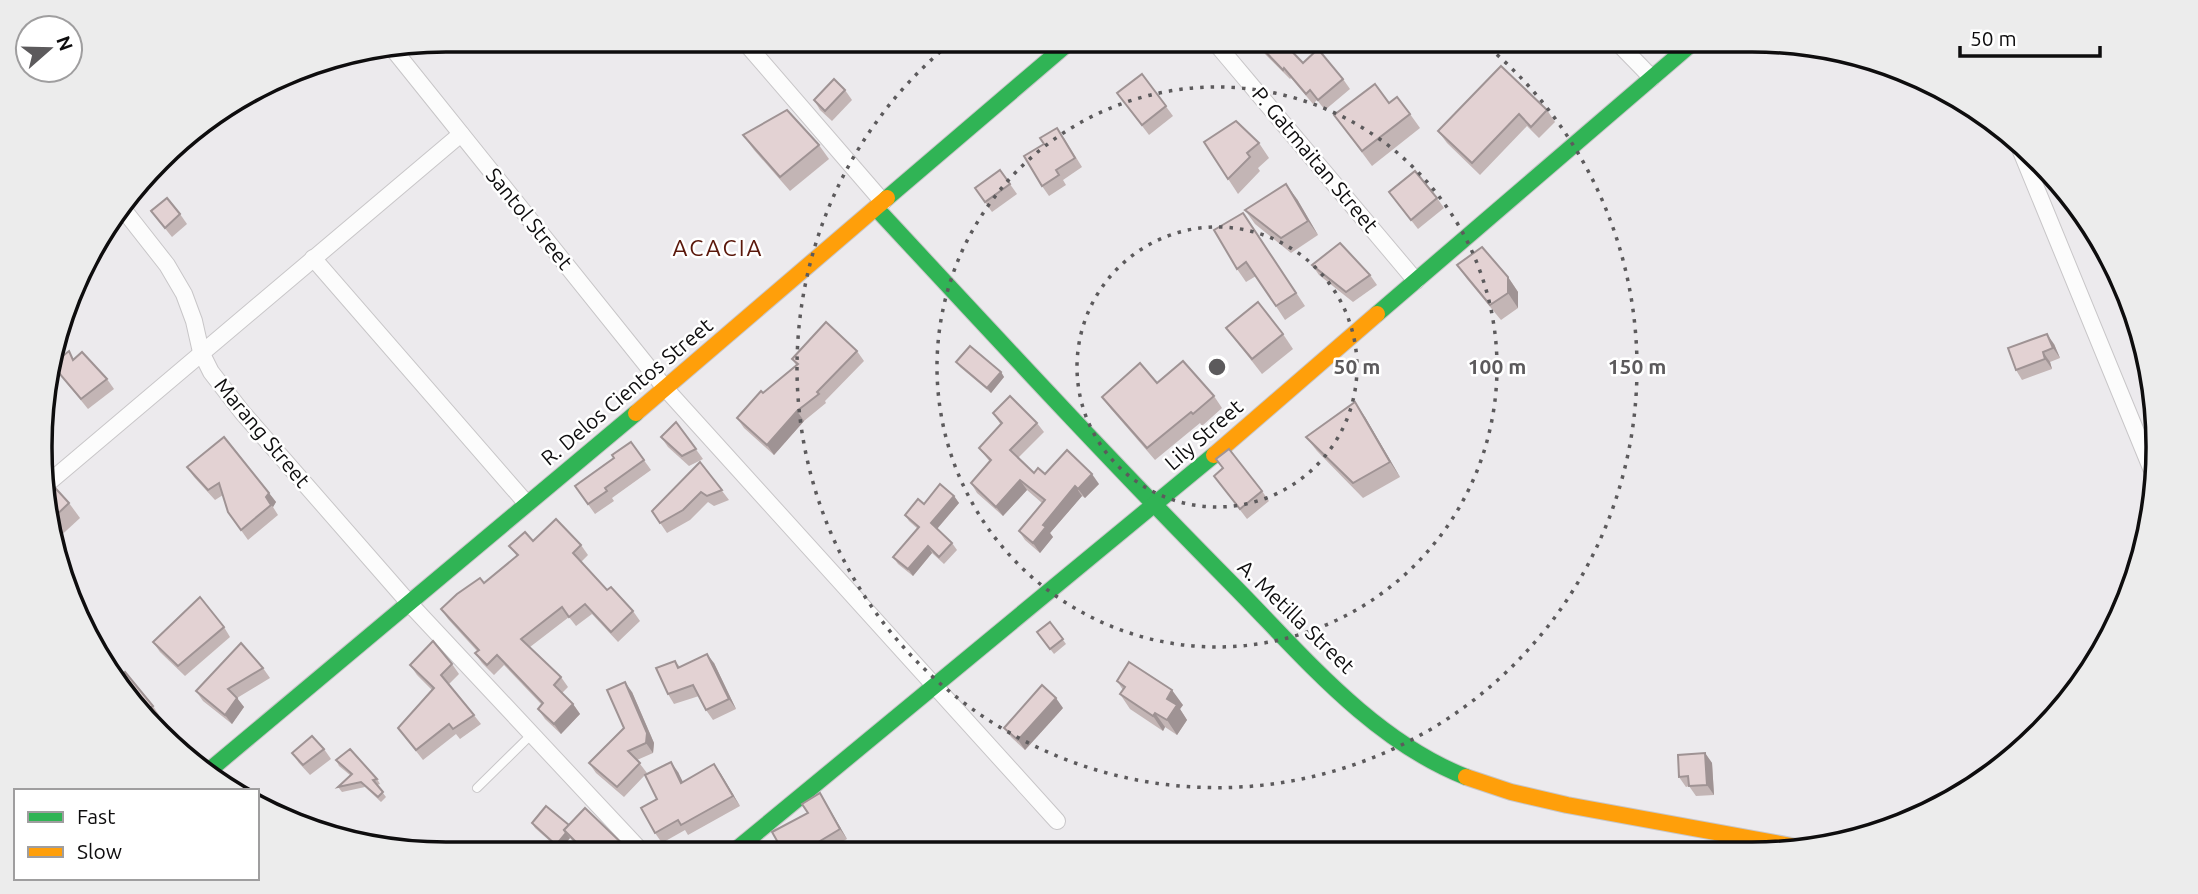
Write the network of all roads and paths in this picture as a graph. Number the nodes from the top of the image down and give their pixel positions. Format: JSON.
{"nodes":[{"id":1,"x":753,"y":52,"type":"edge"},
{"id":2,"x":1058,"y":52,"type":"edge"},
{"id":3,"x":1223,"y":52,"type":"edge"},
{"id":4,"x":1627,"y":52,"type":"edge"},
{"id":5,"x":1682,"y":52,"type":"edge"},
{"id":6,"x":398,"y":56,"type":"edge"},
{"id":7,"x":1652,"y":78,"type":"junction"},
{"id":8,"x":461,"y":134,"type":"junction"},
{"id":9,"x":2027,"y":165,"type":"edge"},
{"id":10,"x":879,"y":205,"type":"junction"},
{"id":11,"x":128,"y":215,"type":"edge"},
{"id":12,"x":313,"y":258,"type":"junction"},
{"id":13,"x":1416,"y":281,"type":"junction"},
{"id":14,"x":201,"y":352,"type":"junction"},
{"id":15,"x":665,"y":388,"type":"junction"},
{"id":16,"x":2146,"y":455,"type":"edge"},
{"id":17,"x":54,"y":478,"type":"edge"},
{"id":18,"x":527,"y":505,"type":"junction"},
{"id":19,"x":1154,"y":506,"type":"junction"},
{"id":20,"x":409,"y":603,"type":"junction"},
{"id":21,"x":935,"y":686,"type":"junction"},
{"id":22,"x":532,"y":734,"type":"junction"},
{"id":23,"x":215,"y":766,"type":"edge"},
{"id":24,"x":477,"y":789,"type":"dead end"},
{"id":25,"x":1057,"y":821,"type":"dead end"},
{"id":26,"x":633,"y":842,"type":"edge"},
{"id":27,"x":745,"y":842,"type":"edge"},
{"id":28,"x":1763,"y":842,"type":"edge"}],
"edges":[{"from":1,"to":10,"type":"street"},
{"from":2,"to":10,"type":"main road","name":"R. Delos Cientos Street"},
{"from":3,"to":13,"type":"street","name":"P. Gatmaitan Street"},
{"from":4,"to":7,"type":"street"},
{"from":5,"to":7,"type":"main road","name":"Lily Street"},
{"from":6,"to":8,"type":"street","name":"Santol Street"},
{"from":7,"to":13,"type":"main road","name":"Lily Street"},
{"from":8,"to":12,"type":"street"},
{"from":8,"to":15,"type":"street","name":"Santol Street"},
{"from":9,"to":16,"type":"street"},
{"from":10,"to":15,"type":"main road","name":"R. Delos Cientos Street"},
{"from":10,"to":19,"type":"main road","name":"A. Metilla Street"},
{"from":11,"to":14,"type":"street","name":"Marang Street"},
{"from":12,"to":14,"type":"street"},
{"from":12,"to":18,"type":"street"},
{"from":13,"to":19,"type":"main road","name":"Lily Street"},
{"from":14,"to":17,"type":"street"},
{"from":14,"to":20,"type":"street","name":"Marang Street"},
{"from":15,"to":18,"type":"main road","name":"R. Delos Cientos Street"},
{"from":15,"to":21,"type":"street","name":"Santol Street"},
{"from":18,"to":20,"type":"main road","name":"R. Delos Cientos Street"},
{"from":19,"to":21,"type":"main road","name":"Lily Street"},
{"from":19,"to":28,"type":"main road","name":"A. Metilla Street"},
{"from":20,"to":22,"type":"street","name":"Marang Street"},
{"from":20,"to":23,"type":"main road","name":"R. Delos Cientos Street"},
{"from":21,"to":25,"type":"street","name":"Santol Street"},
{"from":21,"to":27,"type":"main road","name":"Lily Street"},
{"from":22,"to":24,"type":"lane"},
{"from":22,"to":26,"type":"street","name":"Marang Street"}]}
